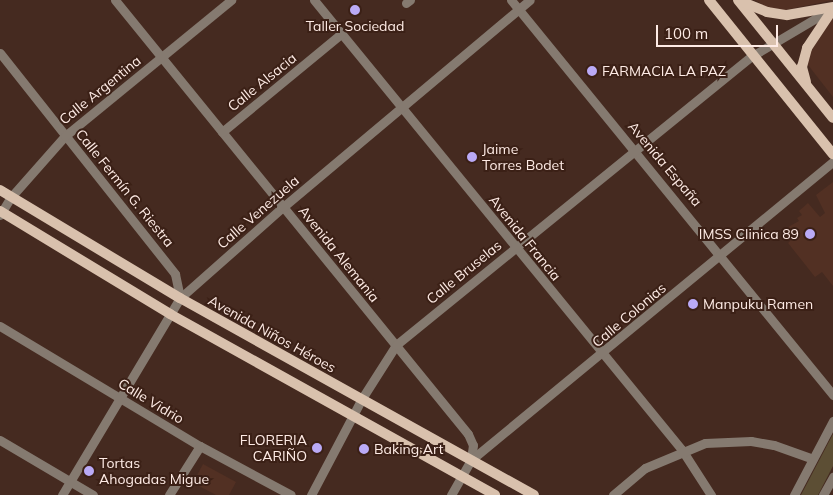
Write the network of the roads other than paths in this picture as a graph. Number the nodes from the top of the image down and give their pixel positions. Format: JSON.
{"nodes":[{"id":1,"x":114,"y":0,"type":"edge"},
{"id":2,"x":231,"y":0,"type":"edge"},
{"id":3,"x":314,"y":0,"type":"edge"},
{"id":4,"x":512,"y":0,"type":"edge"},
{"id":5,"x":530,"y":0,"type":"edge"},
{"id":6,"x":709,"y":0,"type":"edge"},
{"id":7,"x":738,"y":0,"type":"edge"},
{"id":8,"x":833,"y":8,"type":"edge"},
{"id":9,"x":519,"y":9,"type":"junction"},
{"id":10,"x":341,"y":34,"type":"junction"},
{"id":11,"x":772,"y":42,"type":"junction"},
{"id":12,"x":0,"y":53,"type":"edge"},
{"id":13,"x":754,"y":55,"type":"junction"},
{"id":14,"x":162,"y":58,"type":"junction"},
{"id":15,"x":807,"y":85,"type":"junction"},
{"id":16,"x":401,"y":109,"type":"junction"},
{"id":17,"x":833,"y":118,"type":"edge"},
{"id":18,"x":222,"y":132,"type":"junction"},
{"id":19,"x":65,"y":136,"type":"junction"},
{"id":20,"x":635,"y":149,"type":"junction"},
{"id":21,"x":833,"y":154,"type":"edge"},
{"id":22,"x":833,"y":162,"type":"edge"},
{"id":23,"x":0,"y":190,"type":"edge"},
{"id":24,"x":11,"y":197,"type":"junction"},
{"id":25,"x":283,"y":207,"type":"junction"},
{"id":26,"x":1,"y":213,"type":"edge"},
{"id":27,"x":516,"y":248,"type":"junction"},
{"id":28,"x":722,"y":255,"type":"junction"},
{"id":29,"x":180,"y":298,"type":"junction"},
{"id":30,"x":170,"y":314,"type":"junction"},
{"id":31,"x":0,"y":326,"type":"edge"},
{"id":32,"x":396,"y":345,"type":"junction"},
{"id":33,"x":603,"y":354,"type":"junction"},
{"id":34,"x":833,"y":395,"type":"edge"},
{"id":35,"x":120,"y":398,"type":"junction"},
{"id":36,"x":361,"y":400,"type":"junction"},
{"id":37,"x":352,"y":417,"type":"junction"},
{"id":38,"x":833,"y":421,"type":"edge"},
{"id":39,"x":0,"y":440,"type":"edge"},
{"id":40,"x":200,"y":446,"type":"junction"},
{"id":41,"x":682,"y":450,"type":"junction"},
{"id":42,"x":813,"y":459,"type":"junction"},
{"id":43,"x":471,"y":460,"type":"junction"},
{"id":44,"x":461,"y":476,"type":"junction"},
{"id":45,"x":833,"y":477,"type":"edge"},
{"id":46,"x":70,"y":482,"type":"junction"},
{"id":47,"x":62,"y":495,"type":"edge"},
{"id":48,"x":93,"y":495,"type":"edge"},
{"id":49,"x":169,"y":495,"type":"edge"},
{"id":50,"x":291,"y":495,"type":"edge"},
{"id":51,"x":311,"y":495,"type":"edge"},
{"id":52,"x":451,"y":495,"type":"edge"},
{"id":53,"x":495,"y":495,"type":"edge"},
{"id":54,"x":534,"y":495,"type":"edge"},
{"id":55,"x":613,"y":495,"type":"edge"},
{"id":56,"x":711,"y":495,"type":"edge"},
{"id":57,"x":794,"y":495,"type":"edge"},
{"id":58,"x":823,"y":495,"type":"edge"}],
"edges":[{"from":1,"to":14,"type":"street","name":"Avenida Alemania"},
{"from":2,"to":14,"type":"street","name":"Calle Argentina"},
{"from":3,"to":10,"type":"street","name":"Avenida Francia"},
{"from":4,"to":9,"type":"street","name":"Avenida España"},
{"from":5,"to":9,"type":"street","name":"Calle Venezuela"},
{"from":6,"to":13,"type":"main road"},
{"from":7,"to":8,"type":"main road"},
{"from":7,"to":11,"type":"main road"},
{"from":8,"to":11,"type":"street","name":"Calle Bruselas"},
{"from":8,"to":15,"type":"main road"},
{"from":9,"to":16,"type":"street","name":"Calle Venezuela"},
{"from":9,"to":20,"type":"street","name":"Avenida España"},
{"from":10,"to":16,"type":"street","name":"Avenida Francia"},
{"from":10,"to":18,"type":"street","name":"Calle Alsacia"},
{"from":11,"to":13,"type":"street","name":"Calle Bruselas"},
{"from":11,"to":15,"type":"main road"},
{"from":12,"to":19,"type":"street","name":"Calle Fermín G. Riestra"},
{"from":13,"to":20,"type":"street","name":"Calle Bruselas"},
{"from":13,"to":21,"type":"main road"},
{"from":14,"to":18,"type":"street","name":"Avenida Alemania"},
{"from":14,"to":19,"type":"street","name":"Calle Argentina"},
{"from":15,"to":17,"type":"main road"},
{"from":16,"to":25,"type":"street","name":"Calle Venezuela"},
{"from":16,"to":27,"type":"street","name":"Avenida Francia"},
{"from":18,"to":25,"type":"street","name":"Avenida Alemania"},
{"from":19,"to":24,"type":"street","name":"Calle Argentina"},
{"from":19,"to":29,"type":"street","name":"Calle Fermín G. Riestra"},
{"from":20,"to":27,"type":"street","name":"Calle Bruselas"},
{"from":20,"to":28,"type":"street","name":"Avenida España"},
{"from":22,"to":28,"type":"street","name":"Calle Colonias"},
{"from":23,"to":24,"type":"main road","name":"Avenida Niños Héroes"},
{"from":24,"to":26,"type":"street","name":"Calle Argentina"},
{"from":24,"to":29,"type":"main road","name":"Avenida Niños Héroes"},
{"from":25,"to":29,"type":"street","name":"Calle Venezuela"},
{"from":25,"to":32,"type":"street","name":"Avenida Alemania"},
{"from":26,"to":30,"type":"main road"},
{"from":27,"to":32,"type":"street","name":"Calle Bruselas"},
{"from":27,"to":33,"type":"street","name":"Avenida Francia"},
{"from":28,"to":33,"type":"street","name":"Calle Colonias"},
{"from":28,"to":34,"type":"street","name":"Avenida España"},
{"from":29,"to":30,"type":"street","name":"Calle Venezuela"},
{"from":29,"to":36,"type":"main road","name":"Avenida Niños Héroes"},
{"from":30,"to":35,"type":"street","name":"Calle Venezuela"},
{"from":30,"to":37,"type":"main road"},
{"from":31,"to":35,"type":"street","name":"Calle Vidrio"},
{"from":32,"to":36,"type":"street","name":"Calle Bruselas"},
{"from":32,"to":43,"type":"street","name":"Avenida Alemania"},
{"from":33,"to":41,"type":"street","name":"Avenida Francia"},
{"from":33,"to":43,"type":"street","name":"Calle Colonias"},
{"from":35,"to":40,"type":"street","name":"Calle Vidrio"},
{"from":35,"to":46,"type":"street","name":"Calle Venezuela"},
{"from":36,"to":37,"type":"street","name":"Calle Bruselas"},
{"from":36,"to":43,"type":"main road","name":"Avenida Niños Héroes"},
{"from":37,"to":44,"type":"main road"},
{"from":37,"to":51,"type":"street","name":"Calle Bruselas"},
{"from":38,"to":42,"type":"street"},
{"from":39,"to":46,"type":"street"},
{"from":40,"to":49,"type":"street"},
{"from":40,"to":50,"type":"street","name":"Calle Vidrio"},
{"from":41,"to":42,"type":"street"},
{"from":41,"to":55,"type":"street"},
{"from":41,"to":56,"type":"street","name":"Avenida Francia"},
{"from":42,"to":57,"type":"street"},
{"from":43,"to":44,"type":"street","name":"Calle Colonias"},
{"from":43,"to":54,"type":"main road","name":"Avenida Niños Héroes"},
{"from":44,"to":52,"type":"street","name":"Calle Colonias"},
{"from":44,"to":53,"type":"main road"},
{"from":45,"to":58,"type":"street"},
{"from":46,"to":47,"type":"street","name":"Calle Venezuela"},
{"from":46,"to":48,"type":"street"}]}
